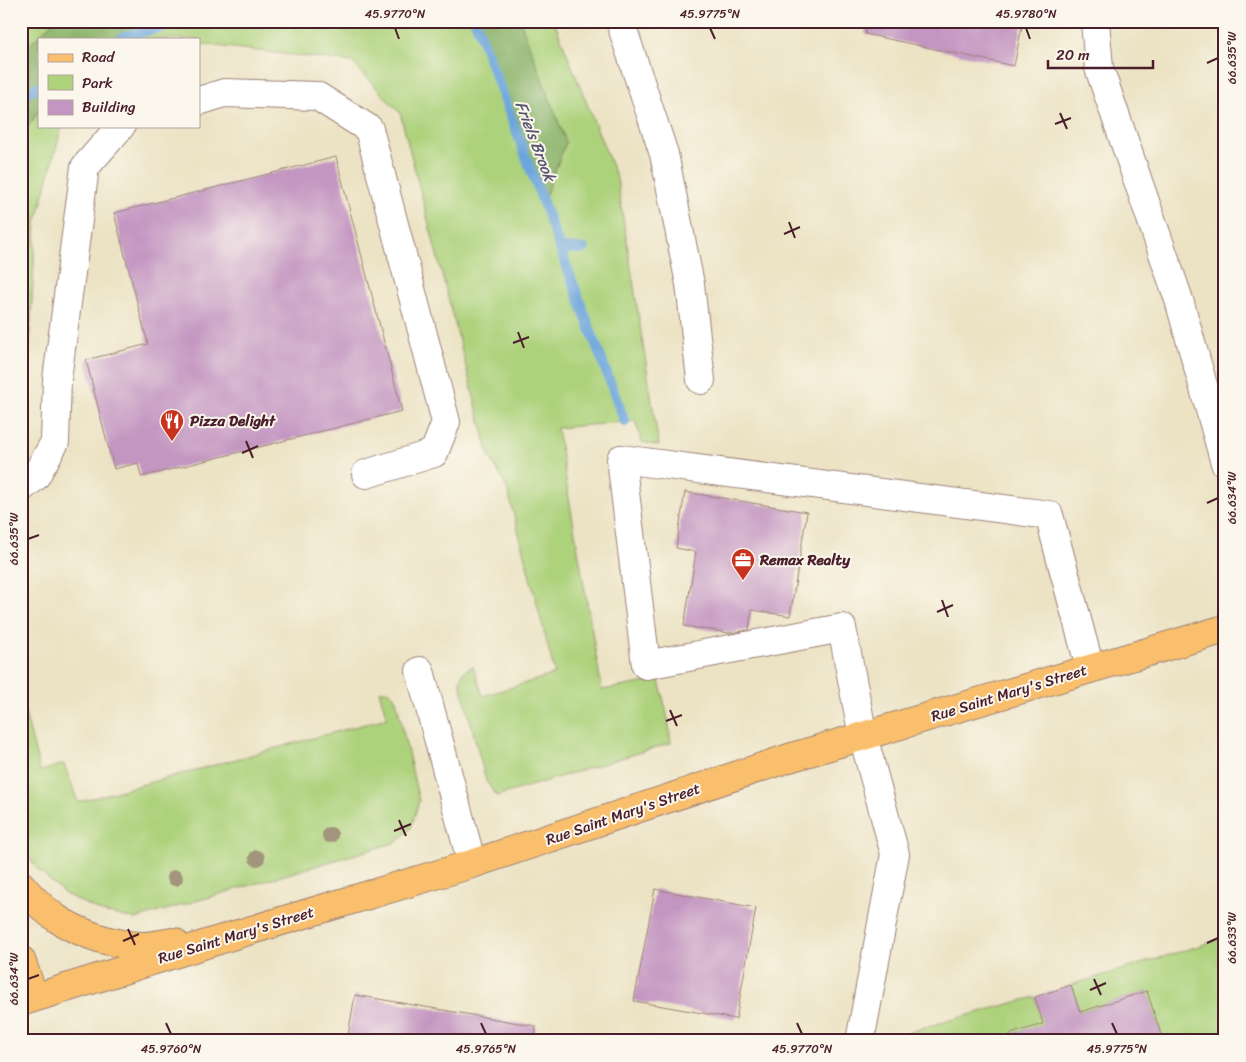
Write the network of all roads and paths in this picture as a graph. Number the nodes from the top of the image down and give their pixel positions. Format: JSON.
{"nodes":[{"id":1,"x":620,"y":21,"type":"edge"},
{"id":2,"x":1095,"y":21,"type":"edge"},
{"id":3,"x":200,"y":101,"type":"edge"},
{"id":4,"x":118,"y":128,"type":"edge"},
{"id":5,"x":701,"y":380,"type":"dead end"},
{"id":6,"x":1225,"y":463,"type":"edge"},
{"id":7,"x":366,"y":474,"type":"dead end"},
{"id":8,"x":21,"y":488,"type":"edge"},
{"id":9,"x":1225,"y":629,"type":"edge"},
{"id":10,"x":1090,"y":668,"type":"junction"},
{"id":11,"x":420,"y":671,"type":"dead end"},
{"id":12,"x":863,"y":736,"type":"junction"},
{"id":13,"x":472,"y":864,"type":"junction"},
{"id":14,"x":21,"y":885,"type":"edge"},
{"id":15,"x":238,"y":934,"type":"junction"},
{"id":16,"x":21,"y":960,"type":"edge"},
{"id":17,"x":28,"y":1000,"type":"edge"},
{"id":18,"x":860,"y":1041,"type":"edge"}],
"edges":[{"from":1,"to":5,"type":"lane"},
{"from":2,"to":6,"type":"lane"},
{"from":3,"to":7,"type":"lane"},
{"from":4,"to":8,"type":"lane"},
{"from":9,"to":10,"type":"main road","name":"Rue Saint Mary's Street"},
{"from":10,"to":12,"type":"main road","name":"Rue Saint Mary's Street"},
{"from":10,"to":12,"type":"lane"},
{"from":11,"to":13,"type":"lane"},
{"from":12,"to":13,"type":"main road","name":"Rue Saint Mary's Street"},
{"from":12,"to":18,"type":"lane"},
{"from":13,"to":15,"type":"main road","name":"Rue Saint Mary's Street"},
{"from":14,"to":15,"type":"main road"},
{"from":15,"to":17,"type":"main road","name":"Rue Saint Mary's Street"},
{"from":16,"to":17,"type":"main road"}]}
